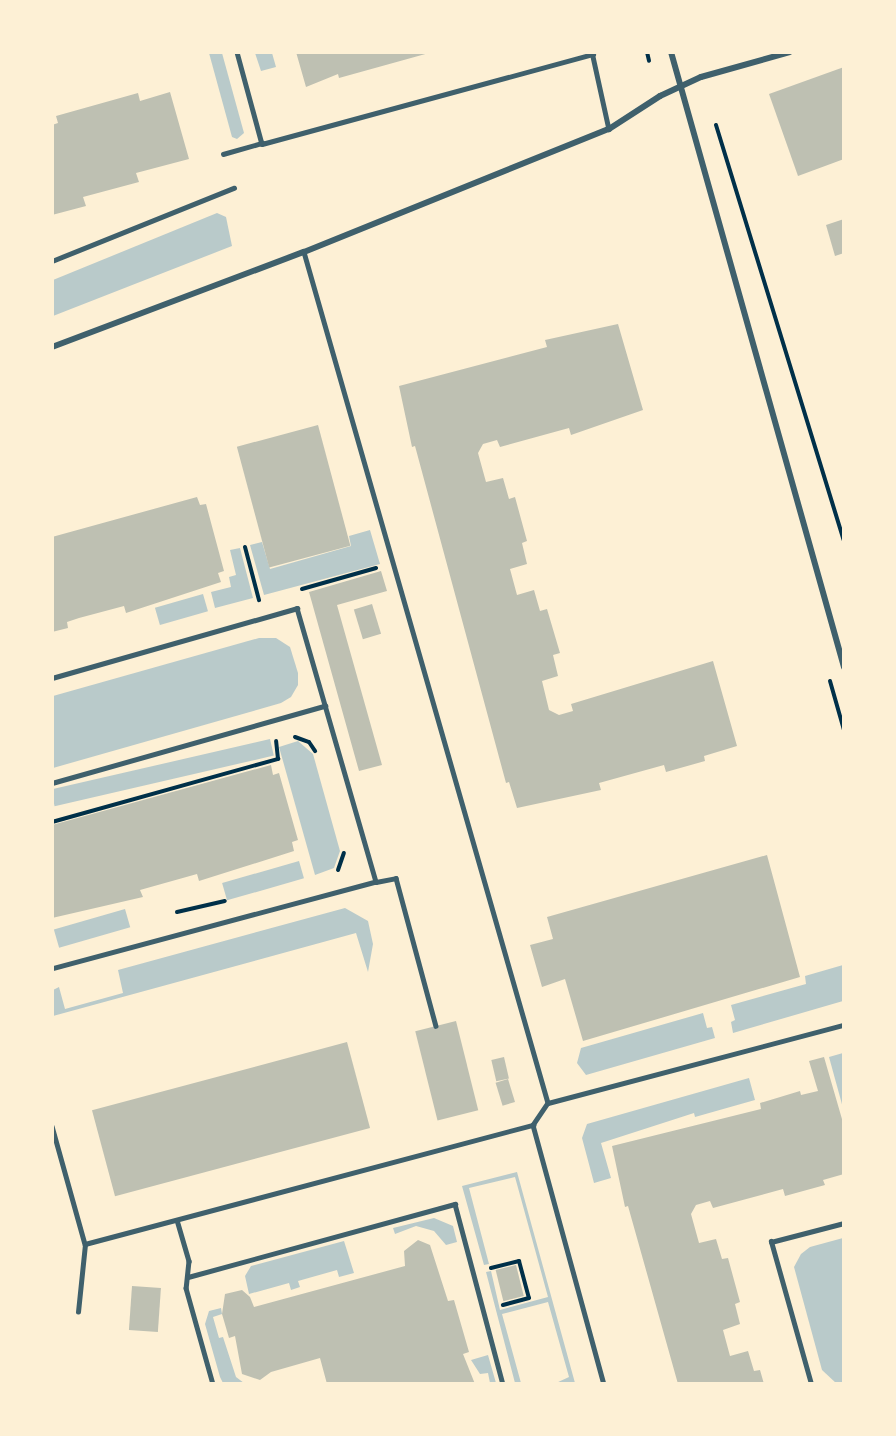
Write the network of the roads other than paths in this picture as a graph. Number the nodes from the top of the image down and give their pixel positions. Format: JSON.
{"nodes":[{"id":1,"x":237,"y":52,"type":"edge"},
{"id":2,"x":671,"y":52,"type":"edge"},
{"id":3,"x":790,"y":52,"type":"edge"},
{"id":4,"x":592,"y":53,"type":"edge"},
{"id":5,"x":681,"y":86,"type":"junction"},
{"id":6,"x":609,"y":129,"type":"junction"},
{"id":7,"x":262,"y":143,"type":"junction"},
{"id":8,"x":223,"y":154,"type":"dead end"},
{"id":9,"x":234,"y":188,"type":"dead end"},
{"id":10,"x":304,"y":252,"type":"junction"},
{"id":11,"x":52,"y":261,"type":"edge"},
{"id":12,"x":52,"y":346,"type":"edge"},
{"id":13,"x":843,"y":667,"type":"edge"},
{"id":14,"x":52,"y":678,"type":"edge"},
{"id":15,"x":325,"y":706,"type":"junction"},
{"id":16,"x":52,"y":783,"type":"edge"},
{"id":17,"x":376,"y":882,"type":"junction"},
{"id":18,"x":52,"y":969,"type":"edge"},
{"id":19,"x":843,"y":1025,"type":"edge"},
{"id":20,"x":436,"y":1026,"type":"dead end"},
{"id":21,"x":548,"y":1103,"type":"junction"},
{"id":22,"x":533,"y":1125,"type":"junction"},
{"id":23,"x":52,"y":1126,"type":"edge"},
{"id":24,"x":177,"y":1220,"type":"junction"},
{"id":25,"x":843,"y":1223,"type":"edge"},
{"id":26,"x":86,"y":1244,"type":"junction"},
{"id":27,"x":188,"y":1276,"type":"junction"},
{"id":28,"x":78,"y":1312,"type":"dead end"},
{"id":29,"x":213,"y":1383,"type":"edge"},
{"id":30,"x":502,"y":1383,"type":"edge"},
{"id":31,"x":604,"y":1383,"type":"edge"},
{"id":32,"x":811,"y":1383,"type":"edge"}],
"edges":[{"from":1,"to":7,"type":"lane"},
{"from":2,"to":5,"type":"street"},
{"from":3,"to":5,"type":"street"},
{"from":4,"to":6,"type":"lane"},
{"from":4,"to":7,"type":"lane"},
{"from":5,"to":6,"type":"street"},
{"from":5,"to":13,"type":"street"},
{"from":6,"to":10,"type":"street"},
{"from":7,"to":8,"type":"lane"},
{"from":9,"to":11,"type":"lane"},
{"from":10,"to":12,"type":"street"},
{"from":10,"to":21,"type":"lane"},
{"from":14,"to":15,"type":"lane"},
{"from":15,"to":16,"type":"lane"},
{"from":15,"to":17,"type":"lane"},
{"from":17,"to":18,"type":"lane"},
{"from":17,"to":20,"type":"lane"},
{"from":19,"to":21,"type":"lane"},
{"from":21,"to":22,"type":"lane"},
{"from":22,"to":24,"type":"lane"},
{"from":22,"to":31,"type":"lane"},
{"from":23,"to":26,"type":"lane"},
{"from":24,"to":26,"type":"lane"},
{"from":24,"to":27,"type":"lane"},
{"from":25,"to":32,"type":"lane"},
{"from":26,"to":28,"type":"lane"},
{"from":27,"to":29,"type":"lane"},
{"from":27,"to":30,"type":"lane"}]}
